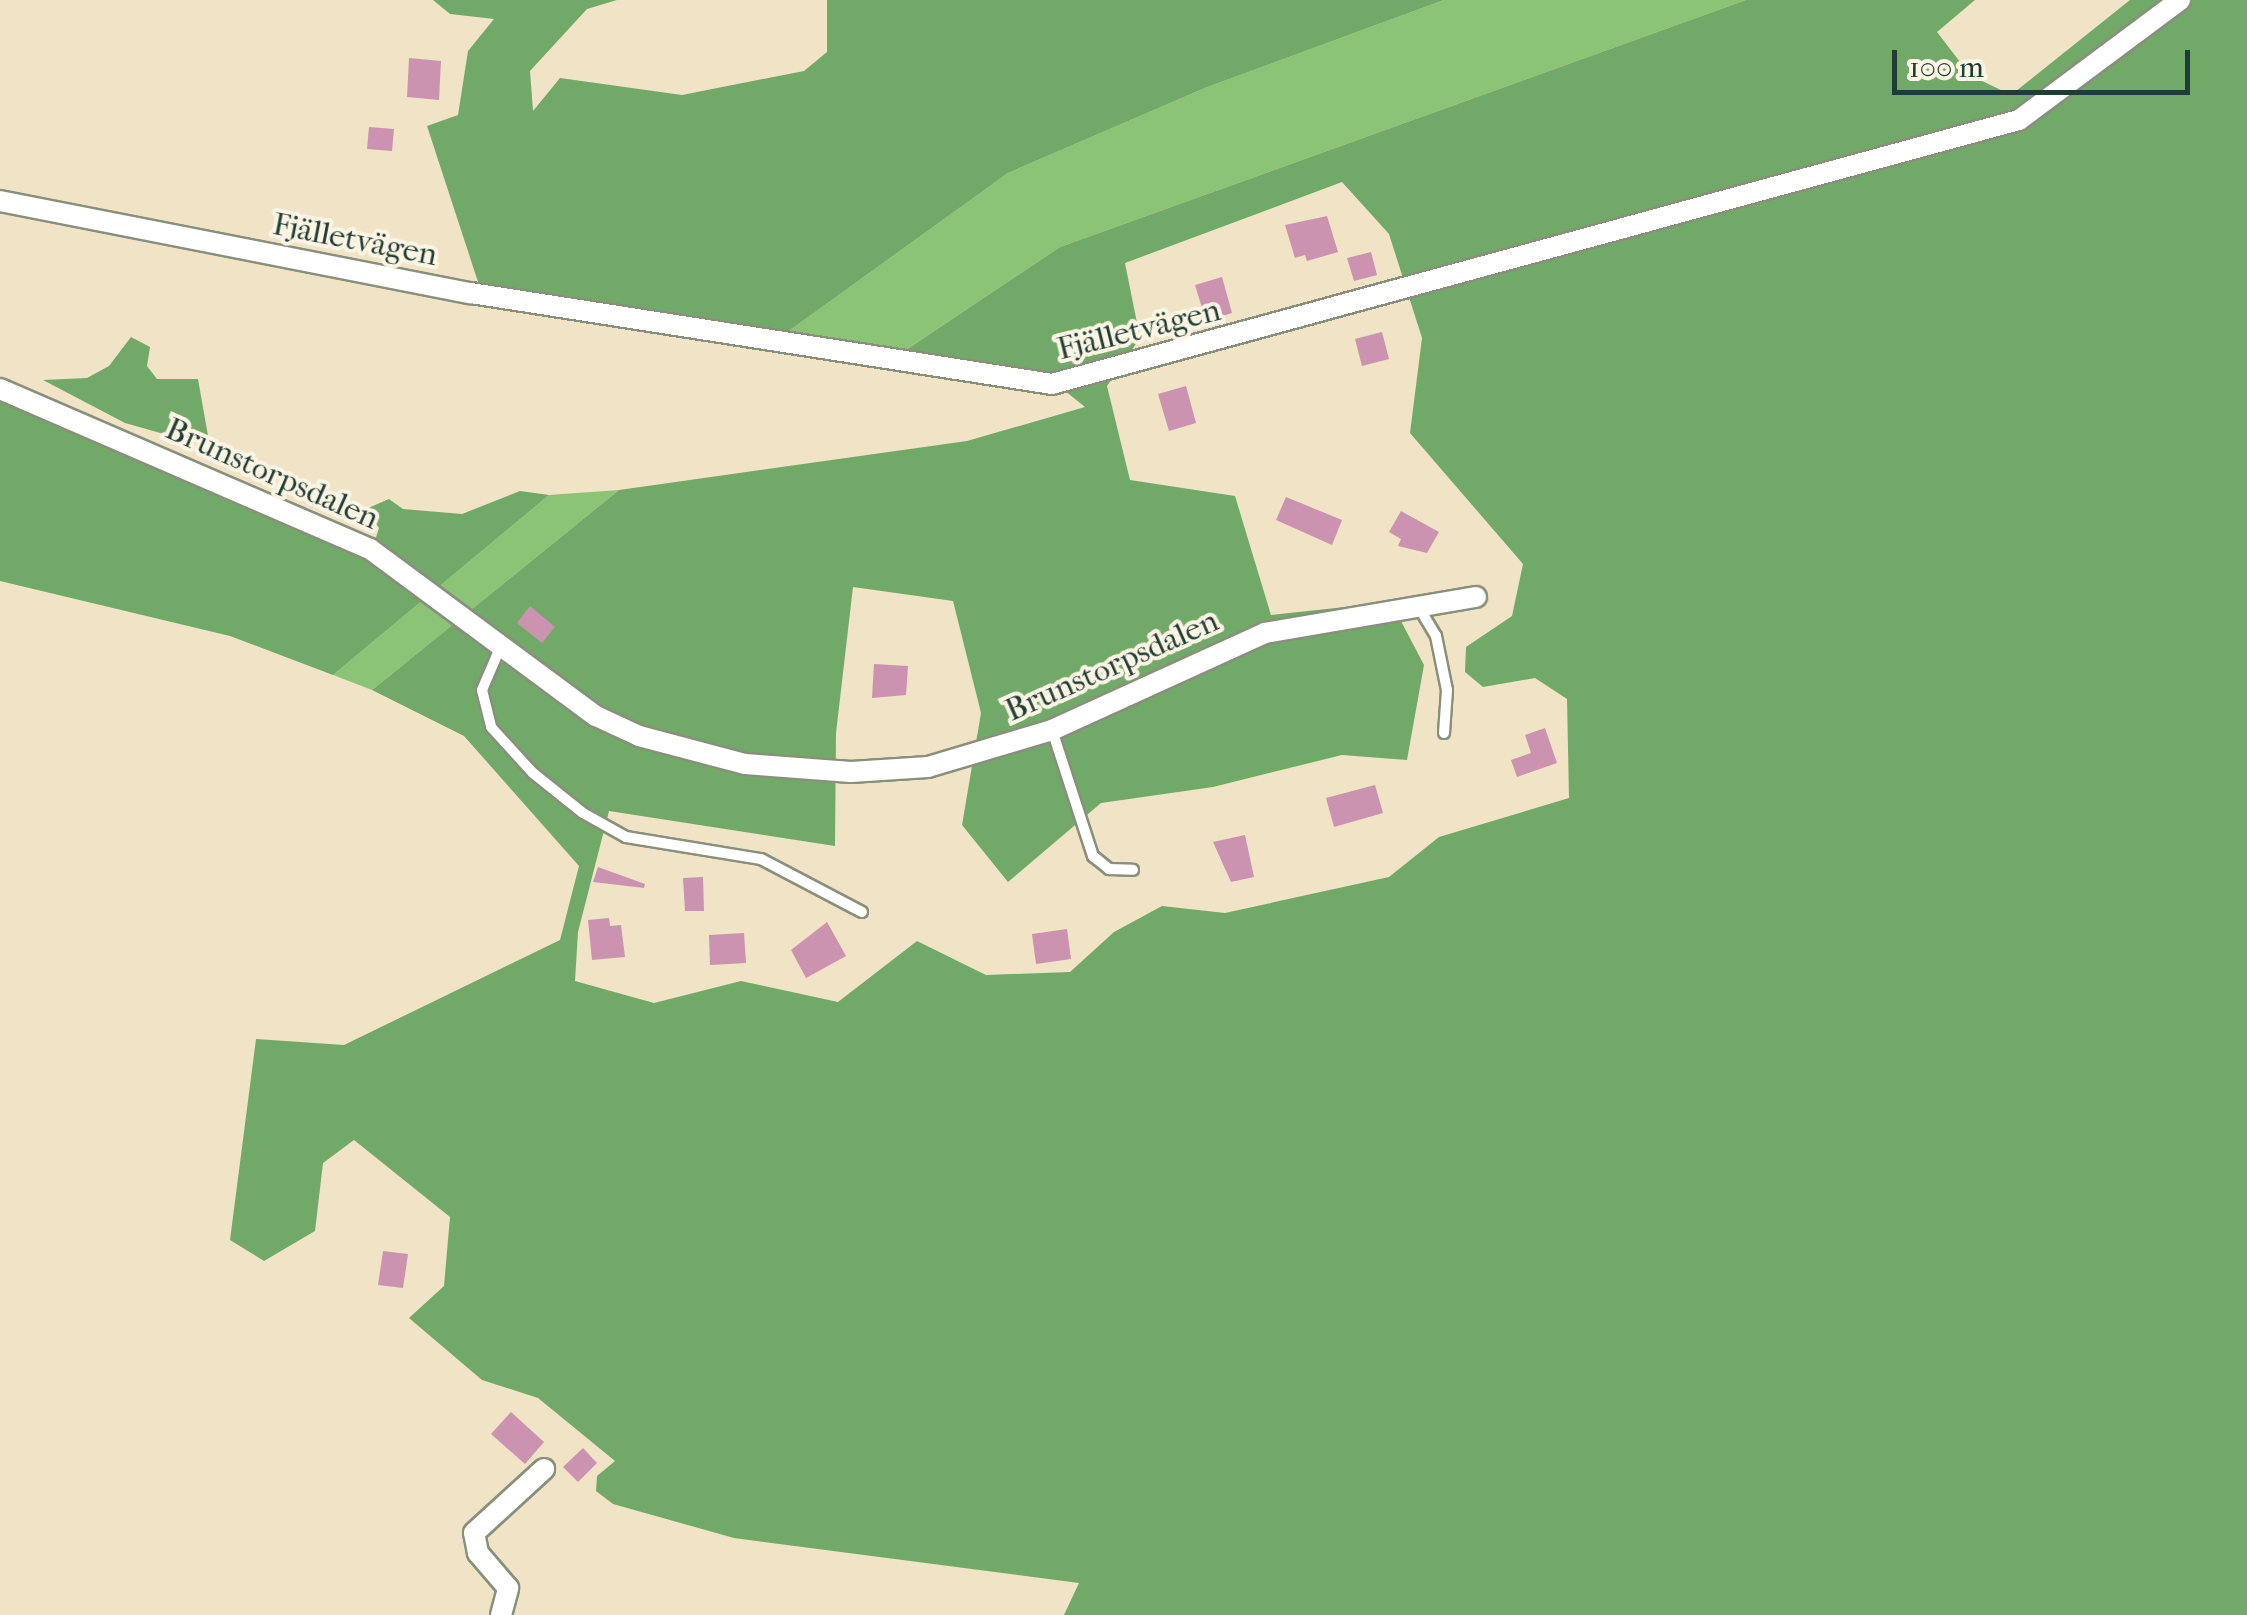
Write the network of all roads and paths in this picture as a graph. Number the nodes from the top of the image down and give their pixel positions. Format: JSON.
{"nodes":[{"id":1,"x":2180,"y":0,"type":"edge"},
{"id":2,"x":0,"y":201,"type":"edge"},
{"id":3,"x":0,"y":389,"type":"edge"},
{"id":4,"x":1476,"y":597,"type":"dead end"},
{"id":5,"x":1417,"y":605,"type":"junction"},
{"id":6,"x":500,"y":648,"type":"junction"},
{"id":7,"x":1052,"y":730,"type":"junction"},
{"id":8,"x":1444,"y":734,"type":"dead end"},
{"id":9,"x":1133,"y":870,"type":"dead end"},
{"id":10,"x":862,"y":912,"type":"dead end"},
{"id":11,"x":544,"y":1469,"type":"dead end"},
{"id":12,"x":501,"y":1615,"type":"edge"}],
"edges":[{"from":1,"to":2,"type":"street","name":"Fjälletvägen"},
{"from":3,"to":6,"type":"street","name":"Brunstorpsdalen"},
{"from":4,"to":5,"type":"street","name":"Brunstorpsdalen"},
{"from":5,"to":7,"type":"street","name":"Brunstorpsdalen"},
{"from":5,"to":8,"type":"lane"},
{"from":6,"to":7,"type":"street","name":"Brunstorpsdalen"},
{"from":6,"to":10,"type":"lane"},
{"from":7,"to":9,"type":"lane"},
{"from":11,"to":12,"type":"street"}]}
